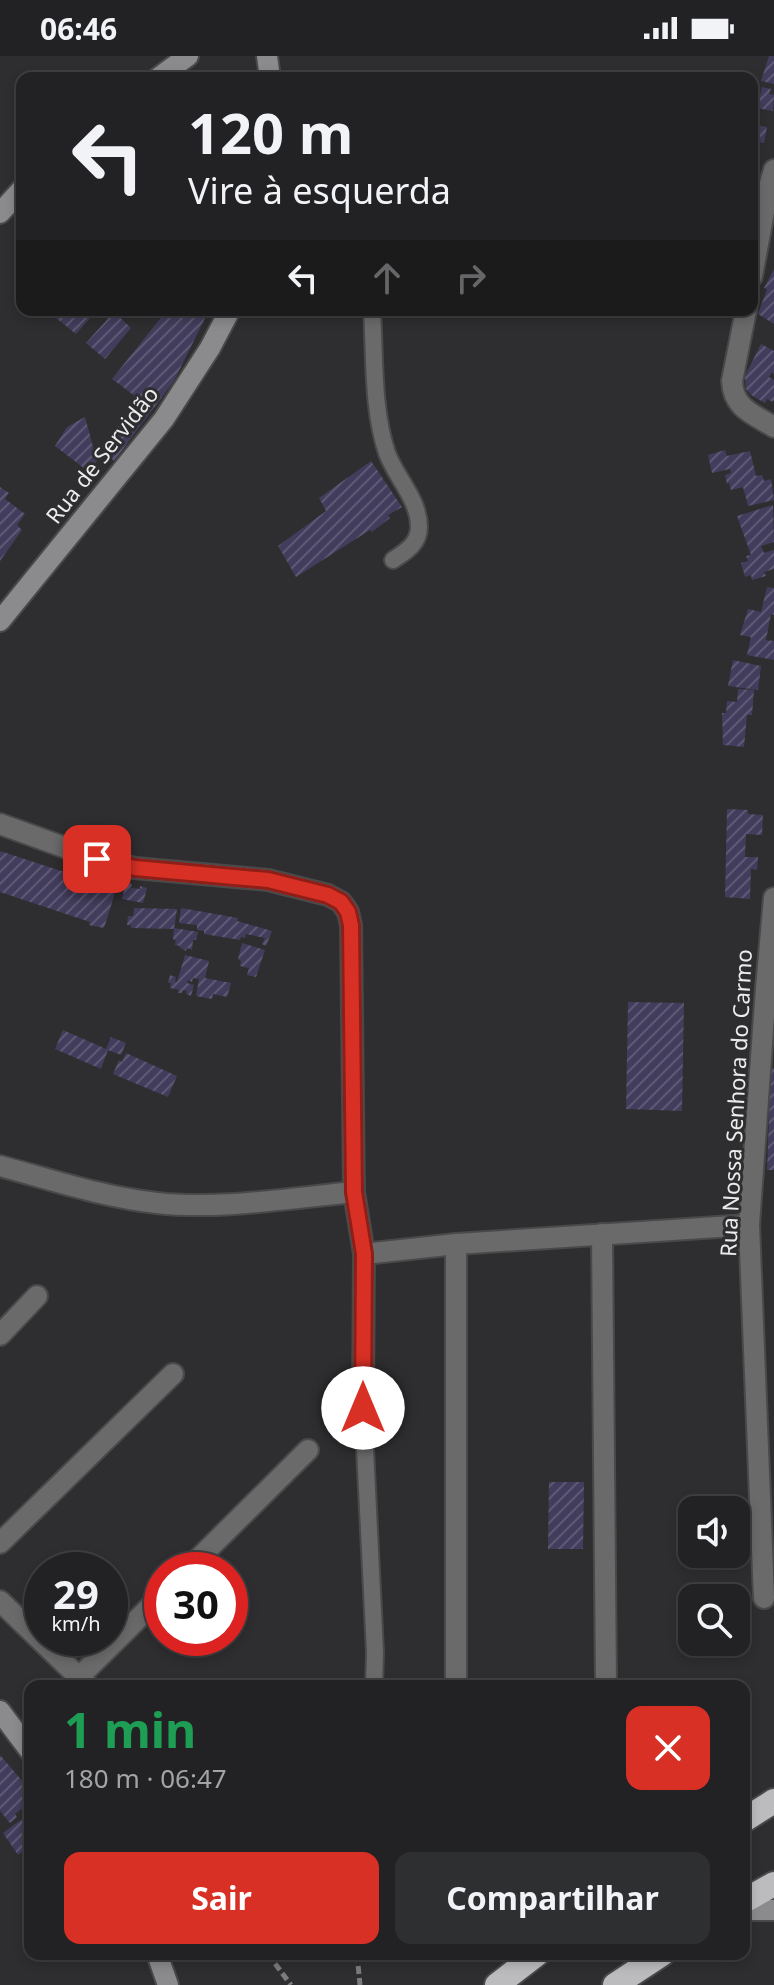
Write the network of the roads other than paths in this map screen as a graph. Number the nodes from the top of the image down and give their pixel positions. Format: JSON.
{"nodes":[{"id":1,"x":188,"y":56,"type":"edge"},
{"id":2,"x":166,"y":72,"type":"edge"},
{"id":3,"x":774,"y":170,"type":"edge"},
{"id":4,"x":16,"y":196,"type":"edge"},
{"id":5,"x":0,"y":213,"type":"edge"},
{"id":6,"x":758,"y":244,"type":"edge"},
{"id":7,"x":227,"y":316,"type":"edge"},
{"id":8,"x":372,"y":316,"type":"edge"},
{"id":9,"x":745,"y":316,"type":"edge"},
{"id":10,"x":774,"y":427,"type":"edge"},
{"id":11,"x":393,"y":560,"type":"dead end"},
{"id":12,"x":0,"y":621,"type":"edge"},
{"id":13,"x":0,"y":824,"type":"edge"},
{"id":14,"x":774,"y":898,"type":"edge"},
{"id":15,"x":770,"y":988,"type":"edge"},
{"id":16,"x":0,"y":1166,"type":"edge"},
{"id":17,"x":354,"y":1192,"type":"junction"},
{"id":18,"x":749,"y":1225,"type":"junction"},
{"id":19,"x":602,"y":1234,"type":"junction"},
{"id":20,"x":456,"y":1244,"type":"junction"},
{"id":21,"x":364,"y":1254,"type":"junction"},
{"id":22,"x":37,"y":1296,"type":"dead end"},
{"id":23,"x":0,"y":1335,"type":"edge"},
{"id":24,"x":173,"y":1374,"type":"dead end"},
{"id":25,"x":363,"y":1408,"type":"joint"},
{"id":26,"x":308,"y":1450,"type":"dead end"},
{"id":27,"x":0,"y":1543,"type":"edge"},
{"id":28,"x":205,"y":1552,"type":"edge"},
{"id":29,"x":764,"y":1598,"type":"dead end"},
{"id":30,"x":0,"y":1601,"type":"edge"},
{"id":31,"x":144,"y":1615,"type":"edge"},
{"id":32,"x":81,"y":1680,"type":"edge"},
{"id":33,"x":85,"y":1680,"type":"edge"},
{"id":34,"x":374,"y":1680,"type":"edge"},
{"id":35,"x":456,"y":1680,"type":"edge"},
{"id":36,"x":606,"y":1680,"type":"edge"},
{"id":37,"x":0,"y":1711,"type":"edge"},
{"id":38,"x":24,"y":1743,"type":"edge"},
{"id":39,"x":774,"y":1801,"type":"edge"},
{"id":40,"x":750,"y":1816,"type":"edge"},
{"id":41,"x":774,"y":1884,"type":"edge"},
{"id":42,"x":750,"y":1898,"type":"edge"},
{"id":43,"x":750,"y":1910,"type":"edge"},
{"id":44,"x":774,"y":1910,"type":"edge"},
{"id":45,"x":159,"y":1960,"type":"edge"},
{"id":46,"x":529,"y":1960,"type":"edge"},
{"id":47,"x":653,"y":1960,"type":"edge"},
{"id":48,"x":168,"y":1985,"type":"edge"},
{"id":49,"x":497,"y":1985,"type":"edge"},
{"id":50,"x":615,"y":1985,"type":"edge"}],
"edges":[{"from":1,"to":2,"type":"main road"},
{"from":3,"to":6,"type":"street"},
{"from":4,"to":5,"type":"main road"},
{"from":7,"to":12,"type":"main road","name":"Rua de Servidão"},
{"from":8,"to":11,"type":"lane"},
{"from":9,"to":10,"type":"street"},
{"from":13,"to":17,"type":"street"},
{"from":14,"to":15,"type":"street","name":"Rua Nossa Senhora do Carmo"},
{"from":15,"to":18,"type":"street","name":"Rua Nossa Senhora do Carmo"},
{"from":16,"to":17,"type":"street"},
{"from":17,"to":21,"type":"street"},
{"from":18,"to":19,"type":"street"},
{"from":18,"to":29,"type":"street","name":"Rua Nossa Senhora do Carmo"},
{"from":19,"to":20,"type":"street"},
{"from":19,"to":36,"type":"street"},
{"from":20,"to":21,"type":"street"},
{"from":20,"to":35,"type":"street"},
{"from":21,"to":25,"type":"street"},
{"from":22,"to":23,"type":"street"},
{"from":24,"to":27,"type":"street"},
{"from":25,"to":34,"type":"lane"},
{"from":26,"to":28,"type":"street"},
{"from":30,"to":32,"type":"street"},
{"from":31,"to":33,"type":"street"},
{"from":37,"to":38,"type":"main road"},
{"from":39,"to":40,"type":"highway"},
{"from":41,"to":42,"type":"highway"},
{"from":43,"to":44,"type":"main road"},
{"from":45,"to":48,"type":"main road"},
{"from":46,"to":49,"type":"highway"},
{"from":47,"to":50,"type":"highway"}]}
